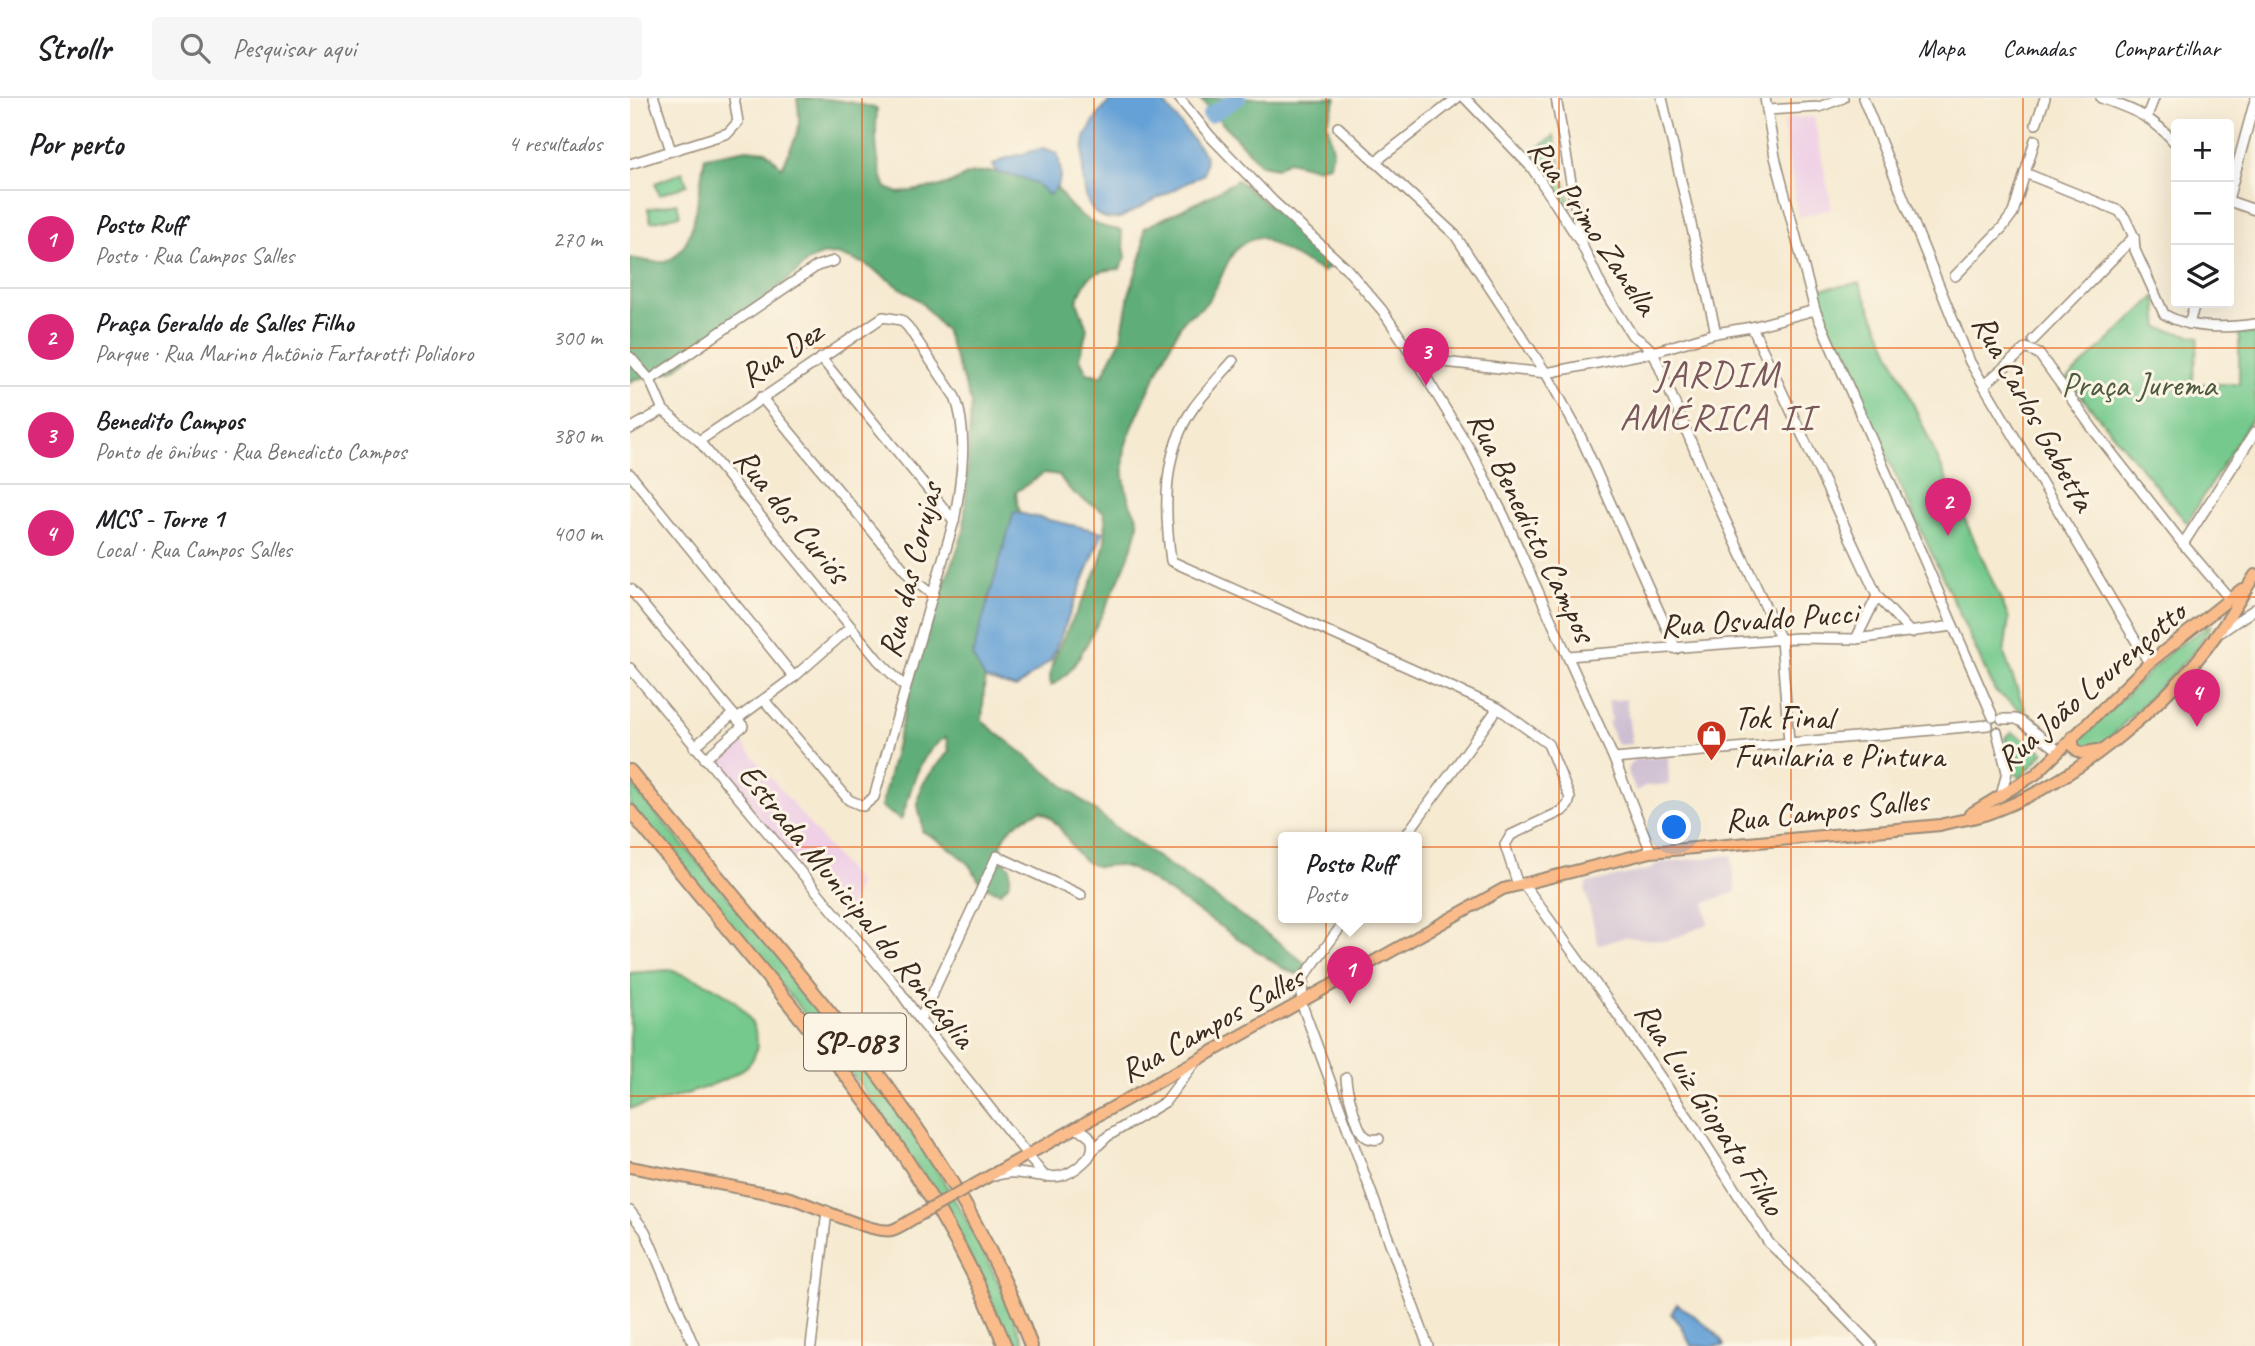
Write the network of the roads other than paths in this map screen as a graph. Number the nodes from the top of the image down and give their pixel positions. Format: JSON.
{"nodes":[{"id":1,"x":654,"y":98,"type":"edge"},
{"id":2,"x":734,"y":98,"type":"edge"},
{"id":3,"x":1179,"y":98,"type":"edge"},
{"id":4,"x":1457,"y":98,"type":"edge"},
{"id":5,"x":1465,"y":98,"type":"edge"},
{"id":6,"x":1556,"y":98,"type":"edge"},
{"id":7,"x":1662,"y":98,"type":"edge"},
{"id":8,"x":1765,"y":98,"type":"edge"},
{"id":9,"x":1843,"y":98,"type":"edge"},
{"id":10,"x":1863,"y":98,"type":"edge"},
{"id":11,"x":2045,"y":98,"type":"edge"},
{"id":12,"x":2101,"y":98,"type":"edge"},
{"id":13,"x":2154,"y":98,"type":"edge"},
{"id":14,"x":2255,"y":100,"type":"edge"},
{"id":15,"x":1768,"y":110,"type":"junction"},
{"id":16,"x":2147,"y":116,"type":"junction"},
{"id":17,"x":2036,"y":124,"type":"dead end"},
{"id":18,"x":1338,"y":127,"type":"dead end"},
{"id":19,"x":2171,"y":138,"type":"edge"},
{"id":20,"x":2035,"y":140,"type":"dead end"},
{"id":21,"x":671,"y":151,"type":"junction"},
{"id":22,"x":1375,"y":162,"type":"junction"},
{"id":23,"x":630,"y":164,"type":"edge"},
{"id":24,"x":2025,"y":173,"type":"junction"},
{"id":25,"x":2233,"y":182,"type":"edge"},
{"id":26,"x":2234,"y":203,"type":"edge"},
{"id":27,"x":2255,"y":210,"type":"edge"},
{"id":28,"x":2134,"y":237,"type":"junction"},
{"id":29,"x":1581,"y":243,"type":"junction"},
{"id":30,"x":834,"y":261,"type":"dead end"},
{"id":31,"x":1955,"y":276,"type":"dead end"},
{"id":32,"x":2194,"y":308,"type":"edge"},
{"id":33,"x":1815,"y":310,"type":"junction"},
{"id":34,"x":894,"y":317,"type":"joint"},
{"id":35,"x":2189,"y":324,"type":"junction"},
{"id":36,"x":2255,"y":324,"type":"edge"},
{"id":37,"x":1752,"y":327,"type":"junction"},
{"id":38,"x":1716,"y":333,"type":"junction"},
{"id":39,"x":2033,"y":340,"type":"dead end"},
{"id":40,"x":1653,"y":352,"type":"junction"},
{"id":41,"x":630,"y":357,"type":"edge"},
{"id":42,"x":821,"y":358,"type":"junction"},
{"id":43,"x":1415,"y":359,"type":"junction"},
{"id":44,"x":1233,"y":361,"type":"dead end"},
{"id":45,"x":1546,"y":373,"type":"junction"},
{"id":46,"x":650,"y":380,"type":"junction"},
{"id":47,"x":1984,"y":385,"type":"junction"},
{"id":48,"x":761,"y":397,"type":"junction"},
{"id":49,"x":663,"y":410,"type":"junction"},
{"id":50,"x":630,"y":429,"type":"edge"},
{"id":51,"x":2255,"y":432,"type":"edge"},
{"id":52,"x":699,"y":441,"type":"junction"},
{"id":53,"x":630,"y":474,"type":"edge"},
{"id":54,"x":954,"y":521,"type":"junction"},
{"id":55,"x":2183,"y":544,"type":"junction"},
{"id":56,"x":2253,"y":580,"type":"edge"},
{"id":57,"x":630,"y":589,"type":"edge"},
{"id":58,"x":933,"y":594,"type":"junction"},
{"id":59,"x":1877,"y":596,"type":"junction"},
{"id":60,"x":2230,"y":599,"type":"junction"},
{"id":61,"x":2255,"y":609,"type":"edge"},
{"id":62,"x":1952,"y":626,"type":"junction"},
{"id":63,"x":851,"y":627,"type":"junction"},
{"id":64,"x":1911,"y":633,"type":"junction"},
{"id":65,"x":2217,"y":635,"type":"junction"},
{"id":66,"x":1857,"y":639,"type":"junction"},
{"id":67,"x":1781,"y":640,"type":"junction"},
{"id":68,"x":1676,"y":649,"type":"junction"},
{"id":69,"x":1569,"y":656,"type":"junction"},
{"id":70,"x":2149,"y":663,"type":"junction"},
{"id":71,"x":2193,"y":663,"type":"junction"},
{"id":72,"x":630,"y":668,"type":"edge"},
{"id":73,"x":794,"y":677,"type":"junction"},
{"id":74,"x":906,"y":688,"type":"junction"},
{"id":75,"x":764,"y":700,"type":"junction"},
{"id":76,"x":1497,"y":708,"type":"junction"},
{"id":77,"x":737,"y":719,"type":"junction"},
{"id":78,"x":1995,"y":720,"type":"junction"},
{"id":79,"x":1997,"y":732,"type":"junction"},
{"id":80,"x":2072,"y":737,"type":"junction"},
{"id":81,"x":1789,"y":742,"type":"junction"},
{"id":82,"x":2111,"y":743,"type":"junction"},
{"id":83,"x":694,"y":747,"type":"junction"},
{"id":84,"x":2059,"y":751,"type":"junction"},
{"id":85,"x":705,"y":759,"type":"junction"},
{"id":86,"x":1614,"y":759,"type":"junction"},
{"id":87,"x":630,"y":771,"type":"edge"},
{"id":88,"x":2007,"y":772,"type":"junction"},
{"id":89,"x":2057,"y":780,"type":"junction"},
{"id":90,"x":2020,"y":785,"type":"junction"},
{"id":91,"x":2037,"y":791,"type":"junction"},
{"id":92,"x":2001,"y":796,"type":"junction"},
{"id":93,"x":630,"y":811,"type":"edge"},
{"id":94,"x":1960,"y":820,"type":"junction"},
{"id":95,"x":1409,"y":832,"type":"edge"},
{"id":96,"x":1651,"y":852,"type":"junction"},
{"id":97,"x":1521,"y":884,"type":"junction"},
{"id":98,"x":1081,"y":895,"type":"dead end"},
{"id":99,"x":1343,"y":923,"type":"edge"},
{"id":100,"x":1301,"y":1002,"type":"junction"},
{"id":101,"x":920,"y":1020,"type":"junction"},
{"id":102,"x":1196,"y":1061,"type":"junction"},
{"id":103,"x":1346,"y":1078,"type":"dead end"},
{"id":104,"x":1076,"y":1129,"type":"junction"},
{"id":105,"x":1379,"y":1139,"type":"dead end"},
{"id":106,"x":1046,"y":1146,"type":"junction"},
{"id":107,"x":1091,"y":1153,"type":"junction"},
{"id":108,"x":1028,"y":1156,"type":"junction"},
{"id":109,"x":630,"y":1167,"type":"edge"},
{"id":110,"x":987,"y":1177,"type":"junction"},
{"id":111,"x":1045,"y":1177,"type":"junction"},
{"id":112,"x":630,"y":1211,"type":"edge"},
{"id":113,"x":827,"y":1211,"type":"junction"},
{"id":114,"x":694,"y":1346,"type":"edge"},
{"id":115,"x":811,"y":1346,"type":"edge"},
{"id":116,"x":1005,"y":1346,"type":"edge"},
{"id":117,"x":1031,"y":1346,"type":"edge"},
{"id":118,"x":1428,"y":1346,"type":"edge"},
{"id":119,"x":1872,"y":1346,"type":"edge"}],
"edges":[{"from":1,"to":21,"type":"street"},
{"from":2,"to":21,"type":"street"},
{"from":3,"to":43,"type":"street","name":"Rua Benedicto Campos"},
{"from":4,"to":22,"type":"street"},
{"from":5,"to":29,"type":"street","name":"Rua Primo Zanella"},
{"from":6,"to":29,"type":"street"},
{"from":7,"to":38,"type":"street"},
{"from":8,"to":15,"type":"street"},
{"from":9,"to":15,"type":"street"},
{"from":10,"to":47,"type":"street","name":"Rua Carlos Gabetta"},
{"from":11,"to":17,"type":"street"},
{"from":12,"to":16,"type":"street"},
{"from":13,"to":16,"type":"street"},
{"from":14,"to":25,"type":"street"},
{"from":15,"to":33,"type":"street"},
{"from":16,"to":19,"type":"street"},
{"from":18,"to":22,"type":"street"},
{"from":20,"to":24,"type":"street"},
{"from":21,"to":23,"type":"street"},
{"from":22,"to":45,"type":"street"},
{"from":24,"to":28,"type":"street"},
{"from":24,"to":31,"type":"street"},
{"from":26,"to":27,"type":"street"},
{"from":28,"to":35,"type":"street"},
{"from":28,"to":39,"type":"street"},
{"from":29,"to":40,"type":"street","name":"Rua Primo Zanella"},
{"from":30,"to":46,"type":"street"},
{"from":32,"to":35,"type":"street"},
{"from":33,"to":37,"type":"street"},
{"from":33,"to":62,"type":"street"},
{"from":34,"to":42,"type":"street","name":"Rua Dez"},
{"from":34,"to":54,"type":"street","name":"Rua das Corujas"},
{"from":35,"to":36,"type":"street"},
{"from":37,"to":38,"type":"street"},
{"from":37,"to":59,"type":"street"},
{"from":38,"to":40,"type":"street"},
{"from":40,"to":45,"type":"street"},
{"from":40,"to":67,"type":"street","name":"Rua Primo Zanella"},
{"from":41,"to":46,"type":"street"},
{"from":42,"to":48,"type":"street","name":"Rua Dez"},
{"from":42,"to":54,"type":"street"},
{"from":43,"to":45,"type":"street"},
{"from":43,"to":69,"type":"street","name":"Rua Benedicto Campos"},
{"from":44,"to":76,"type":"street"},
{"from":45,"to":68,"type":"street"},
{"from":46,"to":49,"type":"street"},
{"from":47,"to":55,"type":"street"},
{"from":47,"to":70,"type":"street","name":"Rua Carlos Gabetta"},
{"from":48,"to":52,"type":"street","name":"Rua Dez"},
{"from":48,"to":58,"type":"street"},
{"from":49,"to":50,"type":"street"},
{"from":49,"to":52,"type":"street","name":"Rua dos Curiós"},
{"from":51,"to":55,"type":"street"},
{"from":52,"to":63,"type":"street","name":"Rua dos Curiós"},
{"from":53,"to":73,"type":"street"},
{"from":54,"to":58,"type":"street","name":"Rua das Corujas"},
{"from":55,"to":60,"type":"street"},
{"from":56,"to":60,"type":"main road","name":"Rua João Lourençotto"},
{"from":56,"to":65,"type":"main road","name":"Rua Campos Salles"},
{"from":57,"to":77,"type":"street"},
{"from":58,"to":74,"type":"street","name":"Rua das Corujas"},
{"from":59,"to":64,"type":"street"},
{"from":59,"to":66,"type":"street"},
{"from":60,"to":70,"type":"main road","name":"Rua João Lourençotto"},
{"from":60,"to":71,"type":"main road","name":"Rua Campos Salles"},
{"from":61,"to":65,"type":"street"},
{"from":62,"to":64,"type":"street","name":"Rua Osvaldo Pucci"},
{"from":62,"to":78,"type":"street"},
{"from":63,"to":73,"type":"street"},
{"from":63,"to":74,"type":"street","name":"Rua dos Curiós"},
{"from":64,"to":66,"type":"street","name":"Rua Osvaldo Pucci"},
{"from":65,"to":71,"type":"main road","name":"Rua Campos Salles"},
{"from":66,"to":67,"type":"street","name":"Rua Osvaldo Pucci"},
{"from":67,"to":68,"type":"street","name":"Rua Osvaldo Pucci"},
{"from":67,"to":81,"type":"street","name":"Rua Primo Zanella"},
{"from":68,"to":69,"type":"street","name":"Rua Osvaldo Pucci"},
{"from":69,"to":86,"type":"street","name":"Rua Benedicto Campos"},
{"from":70,"to":80,"type":"main road","name":"Rua João Lourençotto"},
{"from":71,"to":82,"type":"main road","name":"Rua Campos Salles"},
{"from":72,"to":83,"type":"street","name":"Estrada Municipal do Roncáglia"},
{"from":73,"to":75,"type":"street"},
{"from":74,"to":75,"type":"street","name":"Rua das Corujas"},
{"from":75,"to":77,"type":"street"},
{"from":76,"to":95,"type":"street"},
{"from":76,"to":97,"type":"street","name":"Rua Luiz Giopato Filho"},
{"from":77,"to":83,"type":"street"},
{"from":77,"to":85,"type":"street"},
{"from":78,"to":79,"type":"street"},
{"from":78,"to":79,"type":"street"},
{"from":78,"to":81,"type":"street"},
{"from":78,"to":84,"type":"street"},
{"from":79,"to":88,"type":"street"},
{"from":80,"to":82,"type":"main road"},
{"from":80,"to":84,"type":"main road","name":"Rua João Lourençotto"},
{"from":81,"to":86,"type":"street"},
{"from":82,"to":89,"type":"main road","name":"Rua Campos Salles"},
{"from":83,"to":85,"type":"street","name":"Estrada Municipal do Roncáglia"},
{"from":84,"to":89,"type":"main road"},
{"from":84,"to":90,"type":"main road","name":"Rua João Lourençotto"},
{"from":85,"to":101,"type":"street","name":"Estrada Municipal do Roncáglia"},
{"from":86,"to":96,"type":"street","name":"Rua Benedicto Campos"},
{"from":87,"to":117,"type":"highway","number":"SP-083"},
{"from":88,"to":90,"type":"street"},
{"from":88,"to":92,"type":"street"},
{"from":89,"to":91,"type":"main road","name":"Rua Campos Salles"},
{"from":90,"to":91,"type":"main road"},
{"from":90,"to":92,"type":"main road","name":"Rua João Lourençotto"},
{"from":91,"to":94,"type":"main road","name":"Rua Campos Salles"},
{"from":92,"to":94,"type":"main road","name":"Rua João Lourençotto"},
{"from":93,"to":116,"type":"highway","number":"SP-083"},
{"from":94,"to":96,"type":"main road","name":"Rua Campos Salles"},
{"from":96,"to":97,"type":"main road","name":"Rua Campos Salles"},
{"from":97,"to":100,"type":"main road","name":"Rua Campos Salles"},
{"from":97,"to":119,"type":"street","name":"Rua Luiz Giopato Filho"},
{"from":98,"to":101,"type":"street"},
{"from":99,"to":100,"type":"street"},
{"from":100,"to":102,"type":"main road","name":"Rua Campos Salles"},
{"from":100,"to":118,"type":"street"},
{"from":101,"to":108,"type":"street","name":"Estrada Municipal do Roncáglia"},
{"from":102,"to":104,"type":"main road","name":"Rua Campos Salles"},
{"from":102,"to":107,"type":"street"},
{"from":103,"to":105,"type":"street"},
{"from":104,"to":106,"type":"main road","name":"Rua Campos Salles"},
{"from":104,"to":107,"type":"street"},
{"from":106,"to":108,"type":"main road","name":"Rua Campos Salles"},
{"from":106,"to":111,"type":"street"},
{"from":107,"to":111,"type":"street"},
{"from":108,"to":110,"type":"main road","name":"Rua Campos Salles"},
{"from":108,"to":111,"type":"street","name":"Estrada Municipal do Roncáglia"},
{"from":109,"to":113,"type":"main road","name":"Rua Campos Salles"},
{"from":110,"to":111,"type":"street"},
{"from":110,"to":113,"type":"main road","name":"Rua Campos Salles","bridge":true},
{"from":112,"to":114,"type":"street"},
{"from":113,"to":115,"type":"street"}]}
